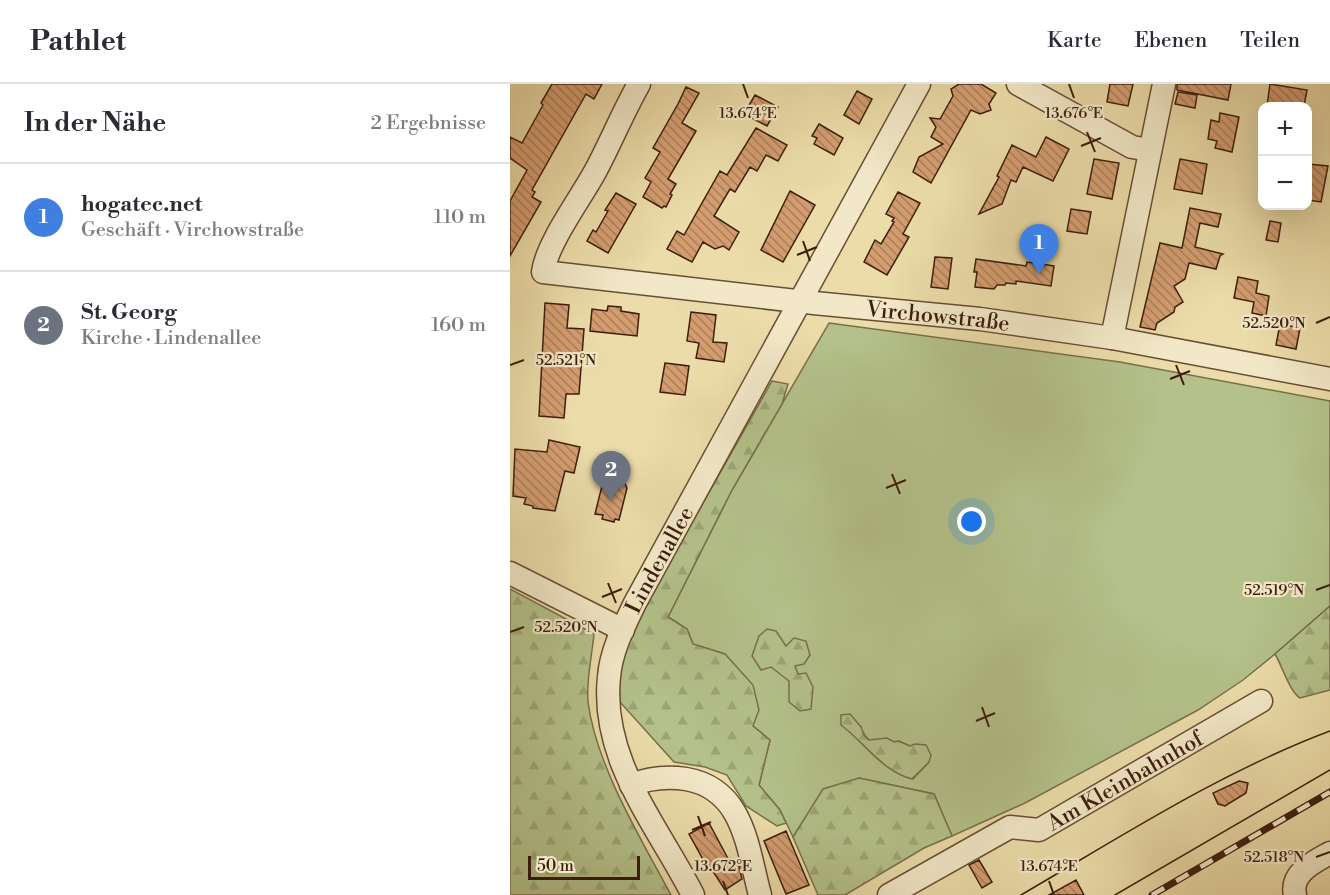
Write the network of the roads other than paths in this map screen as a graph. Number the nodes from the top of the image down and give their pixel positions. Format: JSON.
{"nodes":[{"id":1,"x":639,"y":84,"type":"edge"},
{"id":2,"x":918,"y":84,"type":"edge"},
{"id":3,"x":1018,"y":84,"type":"edge"},
{"id":4,"x":1164,"y":84,"type":"edge"},
{"id":5,"x":1150,"y":150,"type":"junction"},
{"id":6,"x":799,"y":301,"type":"junction"},
{"id":7,"x":1112,"y":338,"type":"junction"},
{"id":8,"x":1330,"y":379,"type":"edge"},
{"id":9,"x":510,"y":573,"type":"edge"},
{"id":10,"x":623,"y":630,"type":"junction"},
{"id":11,"x":1261,"y":701,"type":"dead end"},
{"id":12,"x":631,"y":785,"type":"junction"},
{"id":13,"x":1330,"y":853,"type":"edge"},
{"id":14,"x":693,"y":895,"type":"edge"},
{"id":15,"x":760,"y":895,"type":"edge"},
{"id":16,"x":889,"y":895,"type":"edge"},
{"id":17,"x":1295,"y":895,"type":"edge"}],
"edges":[{"from":1,"to":6,"type":"street","name":"Virchowstraße"},
{"from":2,"to":6,"type":"street","name":"Lindenallee"},
{"from":3,"to":5,"type":"street"},
{"from":4,"to":5,"type":"street"},
{"from":5,"to":7,"type":"street"},
{"from":6,"to":7,"type":"street","name":"Virchowstraße"},
{"from":6,"to":10,"type":"street","name":"Lindenallee"},
{"from":7,"to":8,"type":"street","name":"Virchowstraße"},
{"from":9,"to":10,"type":"street"},
{"from":10,"to":12,"type":"street","name":"Lindenallee"},
{"from":11,"to":16,"type":"street","name":"Am Kleinbahnhof"},
{"from":12,"to":14,"type":"street","name":"Lindenallee"},
{"from":12,"to":15,"type":"street"},
{"from":13,"to":17,"type":"street"}]}
